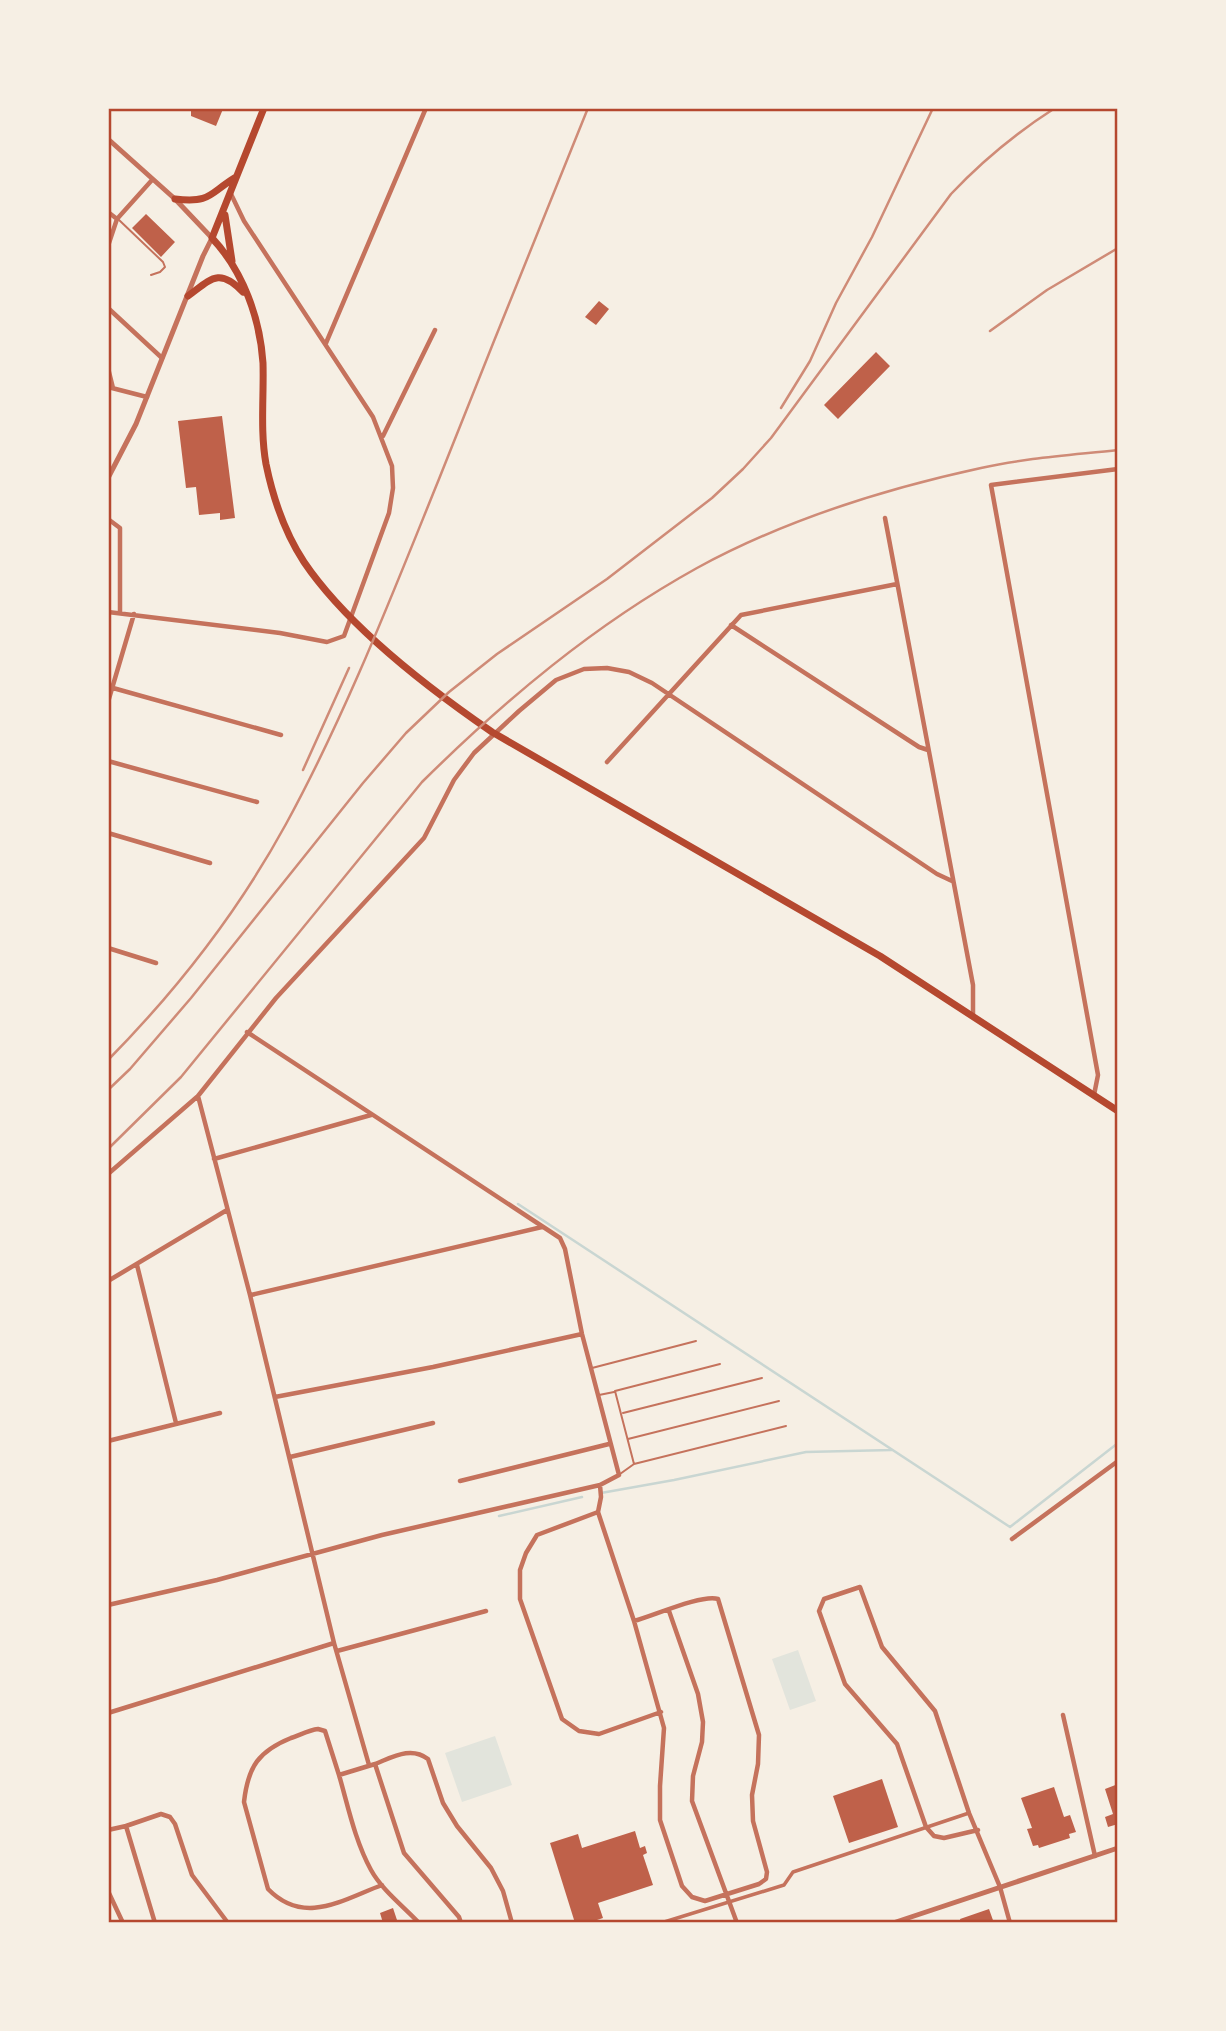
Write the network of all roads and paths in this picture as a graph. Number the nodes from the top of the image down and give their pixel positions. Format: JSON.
{"nodes":[{"id":1,"x":264,"y":108,"type":"edge"},
{"id":2,"x":426,"y":108,"type":"edge"},
{"id":3,"x":108,"y":139,"type":"edge"},
{"id":4,"x":236,"y":176,"type":"junction"},
{"id":5,"x":152,"y":180,"type":"junction"},
{"id":6,"x":231,"y":194,"type":"junction"},
{"id":7,"x":175,"y":200,"type":"junction"},
{"id":8,"x":225,"y":210,"type":"junction"},
{"id":9,"x":108,"y":212,"type":"edge"},
{"id":10,"x":117,"y":219,"type":"junction"},
{"id":11,"x":212,"y":238,"type":"junction"},
{"id":12,"x":108,"y":246,"type":"edge"},
{"id":13,"x":232,"y":263,"type":"junction"},
{"id":14,"x":150,"y":275,"type":"dead end"},
{"id":15,"x":188,"y":296,"type":"junction"},
{"id":16,"x":248,"y":298,"type":"junction"},
{"id":17,"x":108,"y":308,"type":"edge"},
{"id":18,"x":435,"y":330,"type":"dead end"},
{"id":19,"x":326,"y":344,"type":"junction"},
{"id":20,"x":162,"y":358,"type":"junction"},
{"id":21,"x":108,"y":368,"type":"edge"},
{"id":22,"x":111,"y":387,"type":"edge"},
{"id":23,"x":147,"y":397,"type":"junction"},
{"id":24,"x":382,"y":437,"type":"junction"},
{"id":25,"x":1118,"y":469,"type":"edge"},
{"id":26,"x":108,"y":478,"type":"edge"},
{"id":27,"x":885,"y":518,"type":"dead end"},
{"id":28,"x":108,"y":519,"type":"edge"},
{"id":29,"x":897,"y":584,"type":"junction"},
{"id":30,"x":108,"y":612,"type":"edge"},
{"id":31,"x":120,"y":612,"type":"junction"},
{"id":32,"x":135,"y":614,"type":"junction"},
{"id":33,"x":731,"y":625,"type":"junction"},
{"id":34,"x":113,"y":688,"type":"junction"},
{"id":35,"x":669,"y":695,"type":"junction"},
{"id":36,"x":108,"y":702,"type":"edge"},
{"id":37,"x":281,"y":734,"type":"dead end"},
{"id":38,"x":928,"y":750,"type":"junction"},
{"id":39,"x":108,"y":761,"type":"edge"},
{"id":40,"x":607,"y":762,"type":"dead end"},
{"id":41,"x":257,"y":802,"type":"dead end"},
{"id":42,"x":108,"y":833,"type":"edge"},
{"id":43,"x":210,"y":863,"type":"dead end"},
{"id":44,"x":952,"y":881,"type":"junction"},
{"id":45,"x":108,"y":948,"type":"edge"},
{"id":46,"x":156,"y":963,"type":"dead end"},
{"id":47,"x":973,"y":1015,"type":"junction"},
{"id":48,"x":247,"y":1032,"type":"junction"},
{"id":49,"x":1094,"y":1095,"type":"junction"},
{"id":50,"x":198,"y":1096,"type":"junction"},
{"id":51,"x":1118,"y":1111,"type":"edge"},
{"id":52,"x":373,"y":1114,"type":"junction"},
{"id":53,"x":214,"y":1158,"type":"junction"},
{"id":54,"x":108,"y":1174,"type":"edge"},
{"id":55,"x":227,"y":1210,"type":"junction"},
{"id":56,"x":543,"y":1227,"type":"junction"},
{"id":57,"x":137,"y":1265,"type":"junction"},
{"id":58,"x":108,"y":1281,"type":"edge"},
{"id":59,"x":250,"y":1295,"type":"junction"},
{"id":60,"x":582,"y":1334,"type":"junction"},
{"id":61,"x":696,"y":1341,"type":"dead end"},
{"id":62,"x":720,"y":1364,"type":"dead end"},
{"id":63,"x":591,"y":1368,"type":"junction"},
{"id":64,"x":762,"y":1378,"type":"dead end"},
{"id":65,"x":615,"y":1391,"type":"junction"},
{"id":66,"x":598,"y":1396,"type":"junction"},
{"id":67,"x":275,"y":1397,"type":"junction"},
{"id":68,"x":779,"y":1401,"type":"dead end"},
{"id":69,"x":220,"y":1413,"type":"dead end"},
{"id":70,"x":621,"y":1414,"type":"junction"},
{"id":71,"x":176,"y":1423,"type":"junction"},
{"id":72,"x":433,"y":1423,"type":"dead end"},
{"id":73,"x":786,"y":1426,"type":"dead end"},
{"id":74,"x":628,"y":1439,"type":"junction"},
{"id":75,"x":108,"y":1441,"type":"edge"},
{"id":76,"x":610,"y":1444,"type":"junction"},
{"id":77,"x":290,"y":1457,"type":"junction"},
{"id":78,"x":1118,"y":1461,"type":"edge"},
{"id":79,"x":634,"y":1464,"type":"junction"},
{"id":80,"x":619,"y":1475,"type":"junction"},
{"id":81,"x":460,"y":1481,"type":"dead end"},
{"id":82,"x":600,"y":1485,"type":"junction"},
{"id":83,"x":598,"y":1512,"type":"junction"},
{"id":84,"x":1012,"y":1539,"type":"dead end"},
{"id":85,"x":313,"y":1554,"type":"junction"},
{"id":86,"x":108,"y":1605,"type":"edge"},
{"id":87,"x":486,"y":1611,"type":"dead end"},
{"id":88,"x":669,"y":1611,"type":"junction"},
{"id":89,"x":634,"y":1621,"type":"junction"},
{"id":90,"x":334,"y":1643,"type":"junction"},
{"id":91,"x":337,"y":1651,"type":"junction"},
{"id":92,"x":661,"y":1712,"type":"junction"},
{"id":93,"x":108,"y":1713,"type":"edge"},
{"id":94,"x":1063,"y":1715,"type":"dead end"},
{"id":95,"x":372,"y":1764,"type":"junction"},
{"id":96,"x":339,"y":1775,"type":"junction"},
{"id":97,"x":969,"y":1813,"type":"junction"},
{"id":98,"x":126,"y":1826,"type":"junction"},
{"id":99,"x":926,"y":1827,"type":"junction"},
{"id":100,"x":108,"y":1830,"type":"edge"},
{"id":101,"x":978,"y":1830,"type":"junction"},
{"id":102,"x":1118,"y":1848,"type":"edge"},
{"id":103,"x":1095,"y":1856,"type":"junction"},
{"id":104,"x":382,"y":1885,"type":"junction"},
{"id":105,"x":1000,"y":1887,"type":"junction"},
{"id":106,"x":108,"y":1891,"type":"edge"},
{"id":107,"x":726,"y":1894,"type":"junction"},
{"id":108,"x":728,"y":1902,"type":"junction"},
{"id":109,"x":123,"y":1923,"type":"edge"},
{"id":110,"x":155,"y":1923,"type":"edge"},
{"id":111,"x":228,"y":1923,"type":"edge"},
{"id":112,"x":419,"y":1923,"type":"edge"},
{"id":113,"x":461,"y":1923,"type":"edge"},
{"id":114,"x":512,"y":1923,"type":"edge"},
{"id":115,"x":661,"y":1923,"type":"edge"},
{"id":116,"x":737,"y":1923,"type":"edge"},
{"id":117,"x":893,"y":1923,"type":"edge"},
{"id":118,"x":1010,"y":1923,"type":"edge"}],
"edges":[{"from":1,"to":4,"type":"main road"},
{"from":2,"to":19,"type":"street"},
{"from":3,"to":5,"type":"street"},
{"from":4,"to":6,"type":"main road"},
{"from":4,"to":7,"type":"main road"},
{"from":5,"to":7,"type":"street"},
{"from":5,"to":10,"type":"street"},
{"from":6,"to":8,"type":"main road"},
{"from":6,"to":19,"type":"street"},
{"from":7,"to":11,"type":"street"},
{"from":8,"to":11,"type":"main road"},
{"from":8,"to":13,"type":"main road"},
{"from":9,"to":10,"type":"street"},
{"from":10,"to":12,"type":"street"},
{"from":10,"to":14,"type":"lane"},
{"from":11,"to":13,"type":"main road"},
{"from":11,"to":15,"type":"street"},
{"from":13,"to":16,"type":"main road"},
{"from":15,"to":16,"type":"main road"},
{"from":15,"to":20,"type":"street"},
{"from":16,"to":47,"type":"main road"},
{"from":17,"to":20,"type":"street"},
{"from":18,"to":24,"type":"street"},
{"from":19,"to":24,"type":"street"},
{"from":20,"to":23,"type":"street"},
{"from":21,"to":22,"type":"street"},
{"from":22,"to":23,"type":"street"},
{"from":23,"to":26,"type":"street"},
{"from":24,"to":32,"type":"street"},
{"from":25,"to":49,"type":"street"},
{"from":27,"to":29,"type":"street"},
{"from":28,"to":31,"type":"street"},
{"from":29,"to":33,"type":"street"},
{"from":29,"to":38,"type":"street"},
{"from":30,"to":31,"type":"street"},
{"from":31,"to":32,"type":"street"},
{"from":32,"to":34,"type":"street"},
{"from":33,"to":35,"type":"street"},
{"from":33,"to":38,"type":"street"},
{"from":34,"to":36,"type":"street"},
{"from":34,"to":37,"type":"street"},
{"from":35,"to":40,"type":"street"},
{"from":35,"to":44,"type":"street"},
{"from":35,"to":48,"type":"street"},
{"from":38,"to":44,"type":"street"},
{"from":39,"to":41,"type":"street"},
{"from":42,"to":43,"type":"street"},
{"from":44,"to":47,"type":"street"},
{"from":45,"to":46,"type":"street"},
{"from":47,"to":49,"type":"main road"},
{"from":48,"to":50,"type":"street"},
{"from":48,"to":52,"type":"street"},
{"from":49,"to":51,"type":"main road"},
{"from":50,"to":53,"type":"street"},
{"from":50,"to":54,"type":"street"},
{"from":52,"to":53,"type":"street"},
{"from":52,"to":56,"type":"street"},
{"from":53,"to":55,"type":"street"},
{"from":55,"to":57,"type":"street"},
{"from":55,"to":59,"type":"street"},
{"from":56,"to":59,"type":"street"},
{"from":56,"to":60,"type":"street"},
{"from":57,"to":58,"type":"street"},
{"from":57,"to":71,"type":"street"},
{"from":59,"to":67,"type":"street"},
{"from":60,"to":63,"type":"street"},
{"from":60,"to":67,"type":"street"},
{"from":61,"to":63,"type":"lane"},
{"from":62,"to":65,"type":"lane"},
{"from":63,"to":66,"type":"street"},
{"from":64,"to":70,"type":"lane"},
{"from":65,"to":66,"type":"lane"},
{"from":65,"to":70,"type":"lane"},
{"from":66,"to":76,"type":"street"},
{"from":67,"to":77,"type":"street"},
{"from":68,"to":74,"type":"lane"},
{"from":69,"to":71,"type":"street"},
{"from":70,"to":74,"type":"lane"},
{"from":71,"to":75,"type":"street"},
{"from":72,"to":77,"type":"street"},
{"from":73,"to":79,"type":"lane"},
{"from":74,"to":79,"type":"lane"},
{"from":76,"to":80,"type":"street"},
{"from":76,"to":81,"type":"street"},
{"from":77,"to":85,"type":"street"},
{"from":78,"to":84,"type":"street"},
{"from":79,"to":80,"type":"lane"},
{"from":80,"to":82,"type":"street"},
{"from":82,"to":83,"type":"street"},
{"from":82,"to":85,"type":"street"},
{"from":83,"to":89,"type":"street"},
{"from":83,"to":92,"type":"street"},
{"from":85,"to":86,"type":"street"},
{"from":85,"to":90,"type":"street"},
{"from":87,"to":91,"type":"street"},
{"from":88,"to":89,"type":"street"},
{"from":88,"to":107,"type":"street"},
{"from":88,"to":107,"type":"street"},
{"from":89,"to":92,"type":"street"},
{"from":90,"to":91,"type":"street"},
{"from":90,"to":93,"type":"street"},
{"from":91,"to":95,"type":"street"},
{"from":92,"to":107,"type":"street"},
{"from":94,"to":103,"type":"street"},
{"from":95,"to":96,"type":"street"},
{"from":95,"to":113,"type":"street"},
{"from":95,"to":114,"type":"street"},
{"from":96,"to":104,"type":"street"},
{"from":96,"to":104,"type":"street"},
{"from":97,"to":99,"type":"street"},
{"from":97,"to":99,"type":"street"},
{"from":97,"to":101,"type":"street"},
{"from":98,"to":100,"type":"street"},
{"from":98,"to":110,"type":"street"},
{"from":98,"to":111,"type":"street"},
{"from":99,"to":101,"type":"street"},
{"from":99,"to":108,"type":"street"},
{"from":101,"to":105,"type":"street"},
{"from":102,"to":103,"type":"street"},
{"from":103,"to":105,"type":"street"},
{"from":104,"to":112,"type":"street"},
{"from":105,"to":117,"type":"street"},
{"from":105,"to":118,"type":"street"},
{"from":106,"to":109,"type":"street"},
{"from":107,"to":108,"type":"street"},
{"from":108,"to":115,"type":"street"},
{"from":108,"to":116,"type":"street"}]}
